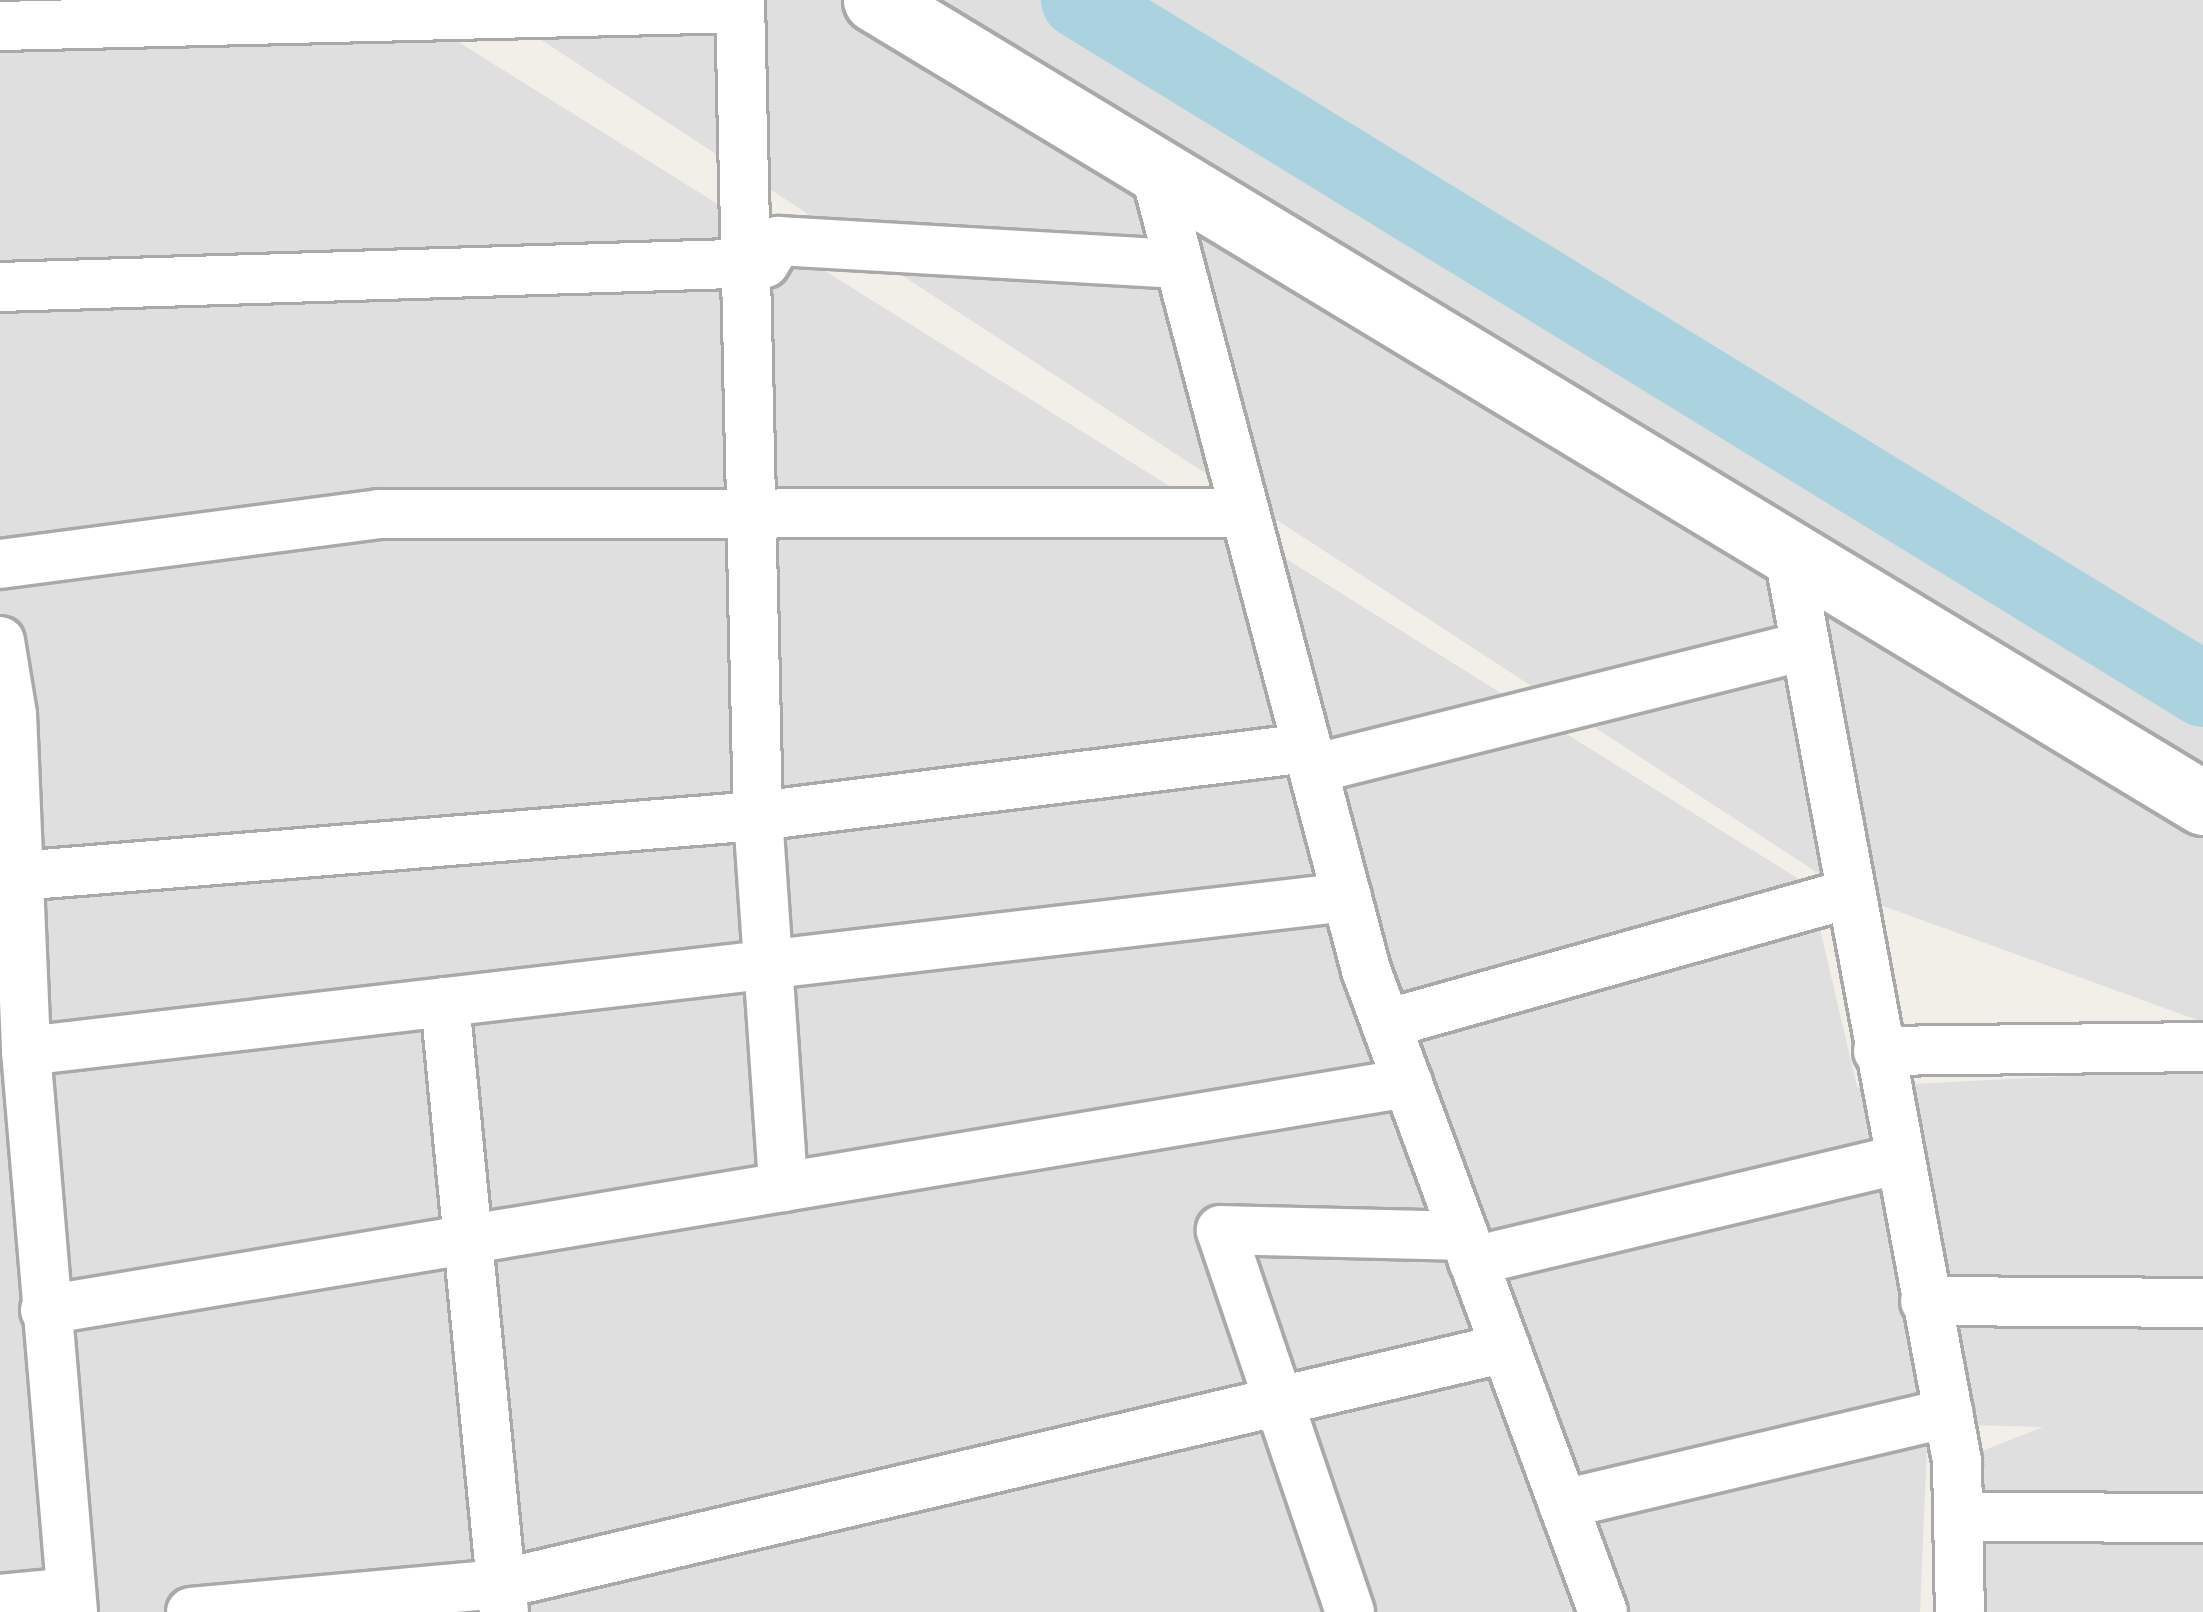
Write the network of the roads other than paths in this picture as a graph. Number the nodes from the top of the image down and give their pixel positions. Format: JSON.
{"nodes":[{"id":1,"x":875,"y":0,"type":"edge"},
{"id":2,"x":740,"y":4,"type":"edge"},
{"id":3,"x":0,"y":26,"type":"edge"},
{"id":4,"x":1154,"y":168,"type":"junction"},
{"id":5,"x":746,"y":263,"type":"junction"},
{"id":6,"x":1179,"y":264,"type":"junction"},
{"id":7,"x":0,"y":287,"type":"edge"},
{"id":8,"x":1245,"y":512,"type":"junction"},
{"id":9,"x":752,"y":514,"type":"junction"},
{"id":10,"x":1789,"y":556,"type":"junction"},
{"id":11,"x":0,"y":564,"type":"edge"},
{"id":12,"x":0,"y":641,"type":"edge"},
{"id":13,"x":1805,"y":646,"type":"junction"},
{"id":14,"x":1310,"y":758,"type":"junction"},
{"id":15,"x":2203,"y":803,"type":"edge"},
{"id":16,"x":758,"y":816,"type":"junction"},
{"id":17,"x":18,"y":876,"type":"junction"},
{"id":18,"x":1850,"y":894,"type":"junction"},
{"id":19,"x":1347,"y":897,"type":"junction"},
{"id":20,"x":768,"y":965,"type":"junction"},
{"id":21,"x":445,"y":1002,"type":"junction"},
{"id":22,"x":1386,"y":1024,"type":"junction"},
{"id":23,"x":2203,"y":1047,"type":"edge"},
{"id":24,"x":26,"y":1051,"type":"junction"},
{"id":25,"x":1878,"y":1051,"type":"junction"},
{"id":26,"x":1408,"y":1083,"type":"junction"},
{"id":27,"x":18,"y":1137,"type":"edge"},
{"id":28,"x":1898,"y":1160,"type":"junction"},
{"id":29,"x":783,"y":1187,"type":"junction"},
{"id":30,"x":468,"y":1239,"type":"junction"},
{"id":31,"x":1469,"y":1248,"type":"junction"},
{"id":32,"x":1925,"y":1301,"type":"junction"},
{"id":33,"x":2203,"y":1303,"type":"edge"},
{"id":34,"x":45,"y":1310,"type":"junction"},
{"id":35,"x":1506,"y":1348,"type":"junction"},
{"id":36,"x":1279,"y":1401,"type":"junction"},
{"id":37,"x":1948,"y":1413,"type":"junction"},
{"id":38,"x":1563,"y":1504,"type":"junction"},
{"id":39,"x":1958,"y":1517,"type":"junction"},
{"id":40,"x":2203,"y":1518,"type":"edge"},
{"id":41,"x":503,"y":1598,"type":"edge"},
{"id":42,"x":0,"y":1599,"type":"edge"},
{"id":43,"x":72,"y":1602,"type":"edge"},
{"id":44,"x":1597,"y":1610,"type":"edge"},
{"id":45,"x":191,"y":1612,"type":"edge"},
{"id":46,"x":1350,"y":1612,"type":"edge"},
{"id":47,"x":1960,"y":1612,"type":"edge"}],
"edges":[{"from":1,"to":4,"type":"street"},
{"from":2,"to":3,"type":"street"},
{"from":2,"to":5,"type":"street"},
{"from":4,"to":6,"type":"street"},
{"from":4,"to":10,"type":"street"},
{"from":5,"to":6,"type":"street"},
{"from":5,"to":7,"type":"street"},
{"from":5,"to":9,"type":"street"},
{"from":6,"to":8,"type":"street"},
{"from":8,"to":9,"type":"street"},
{"from":8,"to":14,"type":"street"},
{"from":9,"to":11,"type":"street"},
{"from":9,"to":16,"type":"street"},
{"from":10,"to":13,"type":"street"},
{"from":10,"to":15,"type":"street"},
{"from":12,"to":17,"type":"street"},
{"from":13,"to":14,"type":"street"},
{"from":13,"to":18,"type":"street"},
{"from":14,"to":16,"type":"street"},
{"from":14,"to":19,"type":"street"},
{"from":16,"to":17,"type":"street"},
{"from":16,"to":20,"type":"street"},
{"from":17,"to":24,"type":"street"},
{"from":18,"to":22,"type":"street"},
{"from":18,"to":25,"type":"street"},
{"from":19,"to":20,"type":"street"},
{"from":19,"to":22,"type":"street"},
{"from":20,"to":21,"type":"street"},
{"from":20,"to":29,"type":"street"},
{"from":21,"to":24,"type":"street"},
{"from":21,"to":30,"type":"street"},
{"from":22,"to":26,"type":"street"},
{"from":23,"to":25,"type":"street"},
{"from":24,"to":27,"type":"street"},
{"from":25,"to":28,"type":"street"},
{"from":26,"to":29,"type":"street"},
{"from":26,"to":31,"type":"street"},
{"from":27,"to":34,"type":"street"},
{"from":28,"to":31,"type":"street"},
{"from":28,"to":32,"type":"street"},
{"from":29,"to":30,"type":"street"},
{"from":30,"to":34,"type":"street"},
{"from":30,"to":41,"type":"street"},
{"from":31,"to":35,"type":"street"},
{"from":31,"to":36,"type":"street"},
{"from":32,"to":33,"type":"street"},
{"from":32,"to":37,"type":"street"},
{"from":34,"to":43,"type":"street"},
{"from":35,"to":36,"type":"street"},
{"from":35,"to":38,"type":"street"},
{"from":36,"to":41,"type":"street"},
{"from":36,"to":46,"type":"street"},
{"from":37,"to":38,"type":"street"},
{"from":37,"to":39,"type":"street"},
{"from":38,"to":44,"type":"street"},
{"from":39,"to":40,"type":"street"},
{"from":39,"to":47,"type":"street"},
{"from":41,"to":45,"type":"street"},
{"from":42,"to":43,"type":"street"}]}
